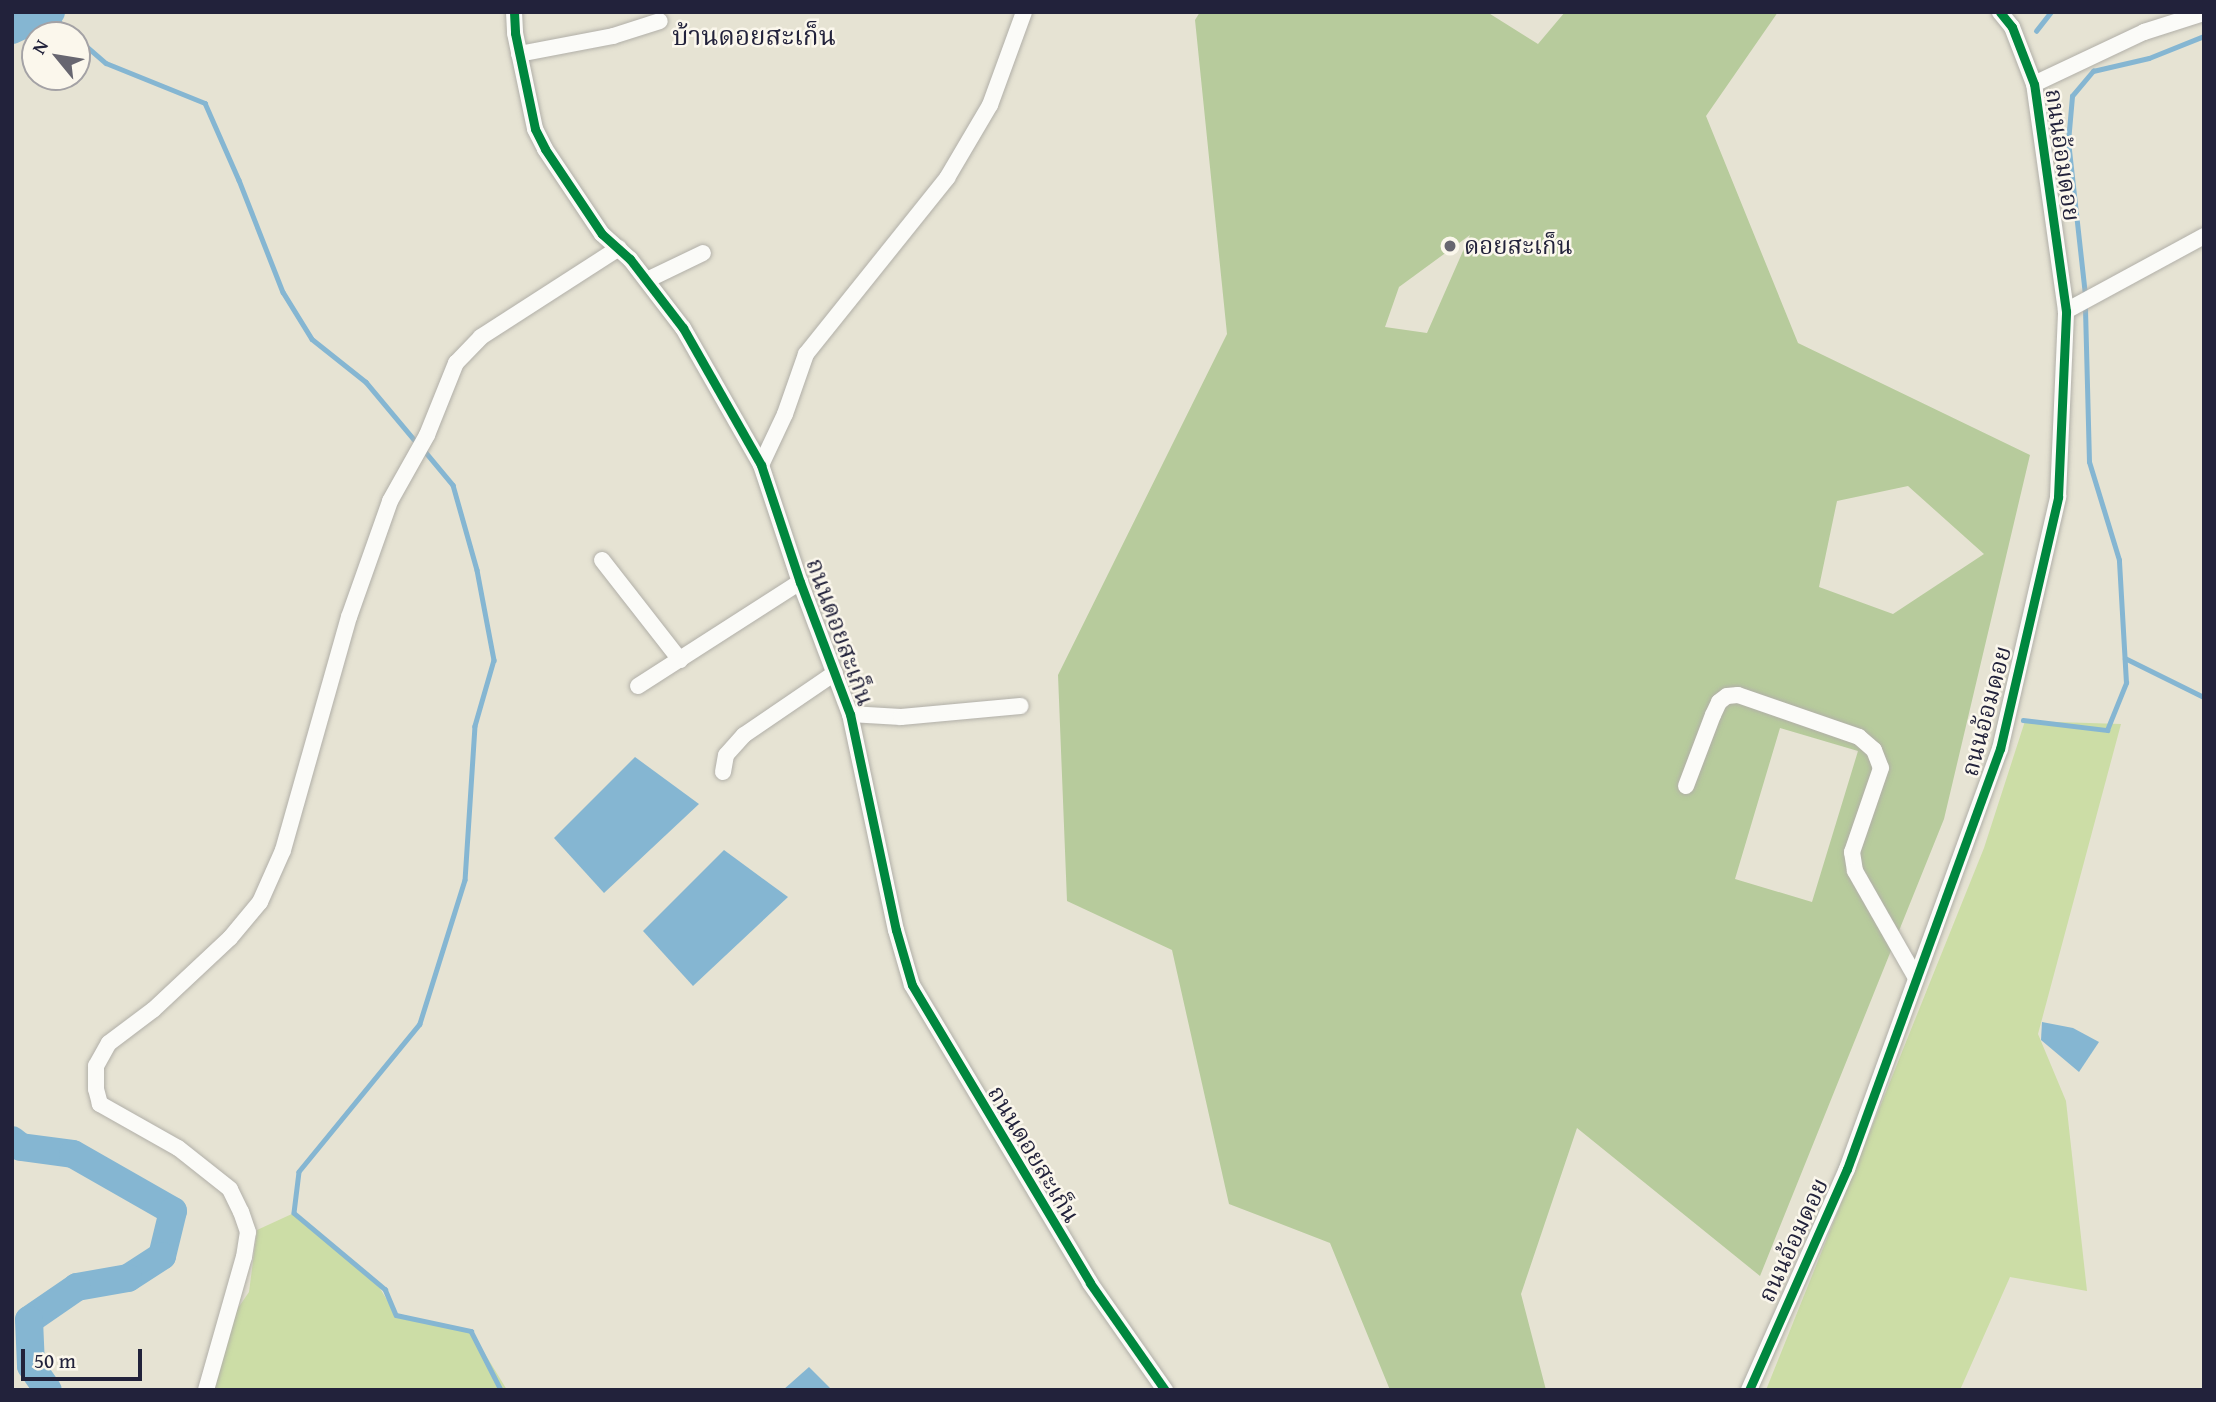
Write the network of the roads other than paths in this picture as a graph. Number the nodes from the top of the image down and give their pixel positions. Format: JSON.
{"nodes":[{"id":1,"x":514,"y":12,"type":"edge"},
{"id":2,"x":1024,"y":12,"type":"edge"},
{"id":3,"x":2000,"y":12,"type":"edge"},
{"id":4,"x":2204,"y":13,"type":"edge"},
{"id":5,"x":2186,"y":15,"type":"edge"},
{"id":6,"x":660,"y":21,"type":"dead end"},
{"id":7,"x":519,"y":54,"type":"junction"},
{"id":8,"x":2034,"y":84,"type":"junction"},
{"id":9,"x":2204,"y":236,"type":"edge"},
{"id":10,"x":619,"y":248,"type":"junction"},
{"id":11,"x":703,"y":253,"type":"dead end"},
{"id":12,"x":647,"y":280,"type":"junction"},
{"id":13,"x":2066,"y":311,"type":"junction"},
{"id":14,"x":761,"y":465,"type":"junction"},
{"id":15,"x":602,"y":560,"type":"dead end"},
{"id":16,"x":800,"y":582,"type":"junction"},
{"id":17,"x":680,"y":660,"type":"junction"},
{"id":18,"x":835,"y":673,"type":"junction"},
{"id":19,"x":638,"y":686,"type":"dead end"},
{"id":20,"x":1020,"y":706,"type":"dead end"},
{"id":21,"x":850,"y":714,"type":"junction"},
{"id":22,"x":723,"y":772,"type":"dead end"},
{"id":23,"x":1686,"y":786,"type":"dead end"},
{"id":24,"x":1916,"y":978,"type":"junction"},
{"id":25,"x":206,"y":1390,"type":"edge"},
{"id":26,"x":1165,"y":1390,"type":"edge"},
{"id":27,"x":1749,"y":1390,"type":"edge"}],
"edges":[{"from":1,"to":7,"type":"street","name":"ถนนดอยสะเก็น"},
{"from":2,"to":14,"type":"street"},
{"from":3,"to":8,"type":"street","name":"ถนนอ้อมดอย"},
{"from":4,"to":5,"type":"street"},
{"from":5,"to":8,"type":"street"},
{"from":6,"to":7,"type":"street"},
{"from":7,"to":10,"type":"street","name":"ถนนดอยสะเก็น"},
{"from":8,"to":13,"type":"street","name":"ถนนอ้อมดอย"},
{"from":9,"to":13,"type":"street"},
{"from":10,"to":12,"type":"street","name":"ถนนดอยสะเก็น"},
{"from":10,"to":25,"type":"street"},
{"from":11,"to":12,"type":"street"},
{"from":12,"to":14,"type":"street","name":"ถนนดอยสะเก็น"},
{"from":13,"to":24,"type":"street","name":"ถนนอ้อมดอย"},
{"from":14,"to":16,"type":"street","name":"ถนนดอยสะเก็น"},
{"from":15,"to":17,"type":"street"},
{"from":16,"to":17,"type":"street"},
{"from":16,"to":18,"type":"street","name":"ถนนดอยสะเก็น"},
{"from":17,"to":19,"type":"street"},
{"from":18,"to":21,"type":"street","name":"ถนนดอยสะเก็น"},
{"from":18,"to":22,"type":"street"},
{"from":20,"to":21,"type":"street"},
{"from":21,"to":26,"type":"street","name":"ถนนดอยสะเก็น"},
{"from":23,"to":24,"type":"street"},
{"from":24,"to":27,"type":"street","name":"ถนนอ้อมดอย"}]}
